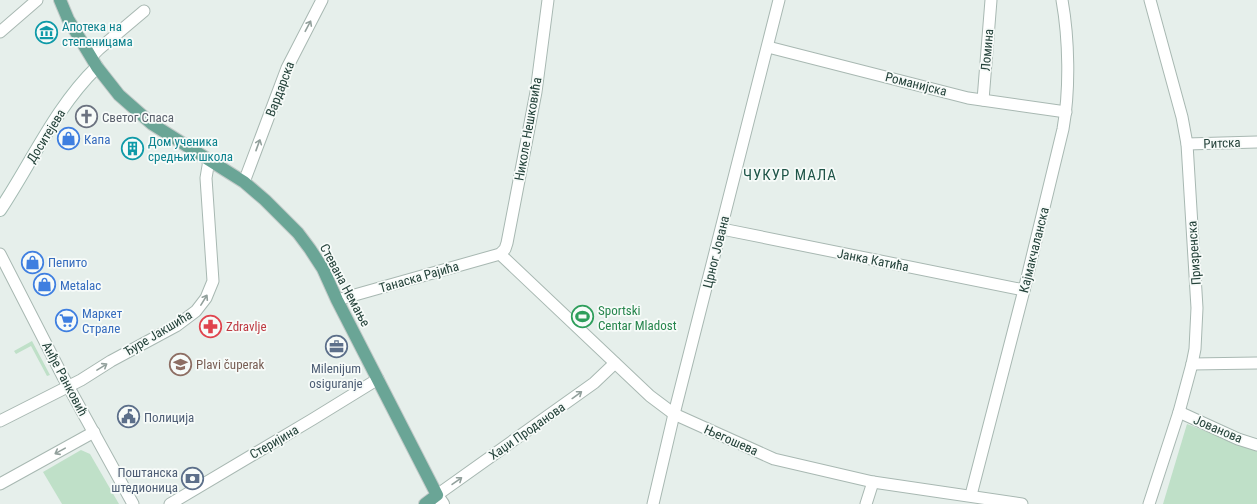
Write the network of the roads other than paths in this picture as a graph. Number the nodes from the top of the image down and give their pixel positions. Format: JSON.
{"nodes":[{"id":1,"x":37,"y":0,"type":"edge"},
{"id":2,"x":60,"y":0,"type":"edge"},
{"id":3,"x":322,"y":0,"type":"edge"},
{"id":4,"x":548,"y":0,"type":"edge"},
{"id":5,"x":779,"y":0,"type":"edge"},
{"id":6,"x":991,"y":0,"type":"edge"},
{"id":7,"x":1062,"y":0,"type":"edge"},
{"id":8,"x":1150,"y":0,"type":"edge"},
{"id":9,"x":144,"y":11,"type":"dead end"},
{"id":10,"x":0,"y":32,"type":"edge"},
{"id":11,"x":768,"y":47,"type":"junction"},
{"id":12,"x":94,"y":62,"type":"junction"},
{"id":13,"x":983,"y":100,"type":"junction"},
{"id":14,"x":1066,"y":112,"type":"junction"},
{"id":15,"x":1257,"y":142,"type":"edge"},
{"id":16,"x":1187,"y":144,"type":"junction"},
{"id":17,"x":209,"y":160,"type":"junction"},
{"id":18,"x":244,"y":182,"type":"junction"},
{"id":19,"x":0,"y":210,"type":"edge"},
{"id":20,"x":722,"y":229,"type":"junction"},
{"id":21,"x":0,"y":254,"type":"edge"},
{"id":22,"x":500,"y":254,"type":"junction"},
{"id":23,"x":1024,"y":290,"type":"junction"},
{"id":24,"x":337,"y":300,"type":"junction"},
{"id":25,"x":1257,"y":363,"type":"edge"},
{"id":26,"x":615,"y":364,"type":"junction"},
{"id":27,"x":1192,"y":364,"type":"junction"},
{"id":28,"x":378,"y":379,"type":"junction"},
{"id":29,"x":68,"y":386,"type":"junction"},
{"id":30,"x":1179,"y":412,"type":"junction"},
{"id":31,"x":674,"y":414,"type":"junction"},
{"id":32,"x":0,"y":421,"type":"edge"},
{"id":33,"x":94,"y":432,"type":"junction"},
{"id":34,"x":1257,"y":445,"type":"edge"},
{"id":35,"x":873,"y":482,"type":"junction"},
{"id":36,"x":0,"y":484,"type":"edge"},
{"id":37,"x":440,"y":499,"type":"edge"},
{"id":38,"x":975,"y":499,"type":"edge"},
{"id":39,"x":132,"y":504,"type":"edge"},
{"id":40,"x":170,"y":504,"type":"edge"},
{"id":41,"x":425,"y":504,"type":"edge"},
{"id":42,"x":653,"y":504,"type":"edge"},
{"id":43,"x":866,"y":504,"type":"edge"},
{"id":44,"x":1022,"y":504,"type":"edge"},
{"id":45,"x":1149,"y":504,"type":"edge"}],
"edges":[{"from":1,"to":10,"type":"street"},
{"from":2,"to":12,"type":"main road","name":"Стевана Немање"},
{"from":18,"to":3,"type":"street","name":"Вардарска","one_way":true},
{"from":4,"to":22,"type":"street","name":"Николе Нешковића"},
{"from":5,"to":11,"type":"street","name":"Црног Јована"},
{"from":6,"to":13,"type":"street","name":"Ломина"},
{"from":7,"to":14,"type":"street","name":"Кајмакчаланска"},
{"from":8,"to":16,"type":"street","name":"Призренска"},
{"from":9,"to":12,"type":"street"},
{"from":11,"to":13,"type":"street","name":"Романијска"},
{"from":11,"to":20,"type":"street","name":"Црног Јована"},
{"from":12,"to":17,"type":"main road","name":"Стевана Немање"},
{"from":12,"to":19,"type":"main road","name":"Доситејева"},
{"from":13,"to":14,"type":"street","name":"Романијска"},
{"from":14,"to":23,"type":"street","name":"Кајмакчаланска"},
{"from":15,"to":16,"type":"street","name":"Ритска"},
{"from":16,"to":27,"type":"street","name":"Призренска"},
{"from":17,"to":18,"type":"main road","name":"Стевана Немање"},
{"from":29,"to":17,"type":"street","name":"Ђуре Јакшића","one_way":true},
{"from":18,"to":24,"type":"main road","name":"Стевана Немање"},
{"from":20,"to":23,"type":"street","name":"Јанка Катића"},
{"from":20,"to":31,"type":"street","name":"Црног Јована"},
{"from":21,"to":29,"type":"street","name":"Анђе Ранковић"},
{"from":22,"to":24,"type":"street","name":"Танаска Рајића"},
{"from":22,"to":26,"type":"street","name":"Његошева"},
{"from":23,"to":38,"type":"street","name":"Кајмакчаланска"},
{"from":24,"to":28,"type":"main road","name":"Стевана Немање"},
{"from":25,"to":27,"type":"street"},
{"from":26,"to":31,"type":"street","name":"Његошева"},
{"from":37,"to":26,"type":"street","name":"Хаџи Проданова","one_way":true},
{"from":27,"to":30,"type":"street","name":"Призренска"},
{"from":28,"to":37,"type":"main road","name":"Стевана Немање"},
{"from":28,"to":40,"type":"street","name":"Стеријина"},
{"from":29,"to":32,"type":"street","name":"Ђуре Јакшића"},
{"from":29,"to":33,"type":"street","name":"Анђе Ранковић"},
{"from":30,"to":34,"type":"street","name":"Јованова"},
{"from":30,"to":45,"type":"street","name":"Призренска"},
{"from":31,"to":35,"type":"street","name":"Његошева"},
{"from":31,"to":42,"type":"street","name":"Црног Јована"},
{"from":33,"to":36,"type":"street","one_way":true},
{"from":33,"to":39,"type":"street","name":"Анђе Ранковић"},
{"from":35,"to":38,"type":"street","name":"Његошева"},
{"from":35,"to":43,"type":"street"},
{"from":37,"to":41,"type":"main road"},
{"from":38,"to":44,"type":"street","name":"Његошева"}]}
